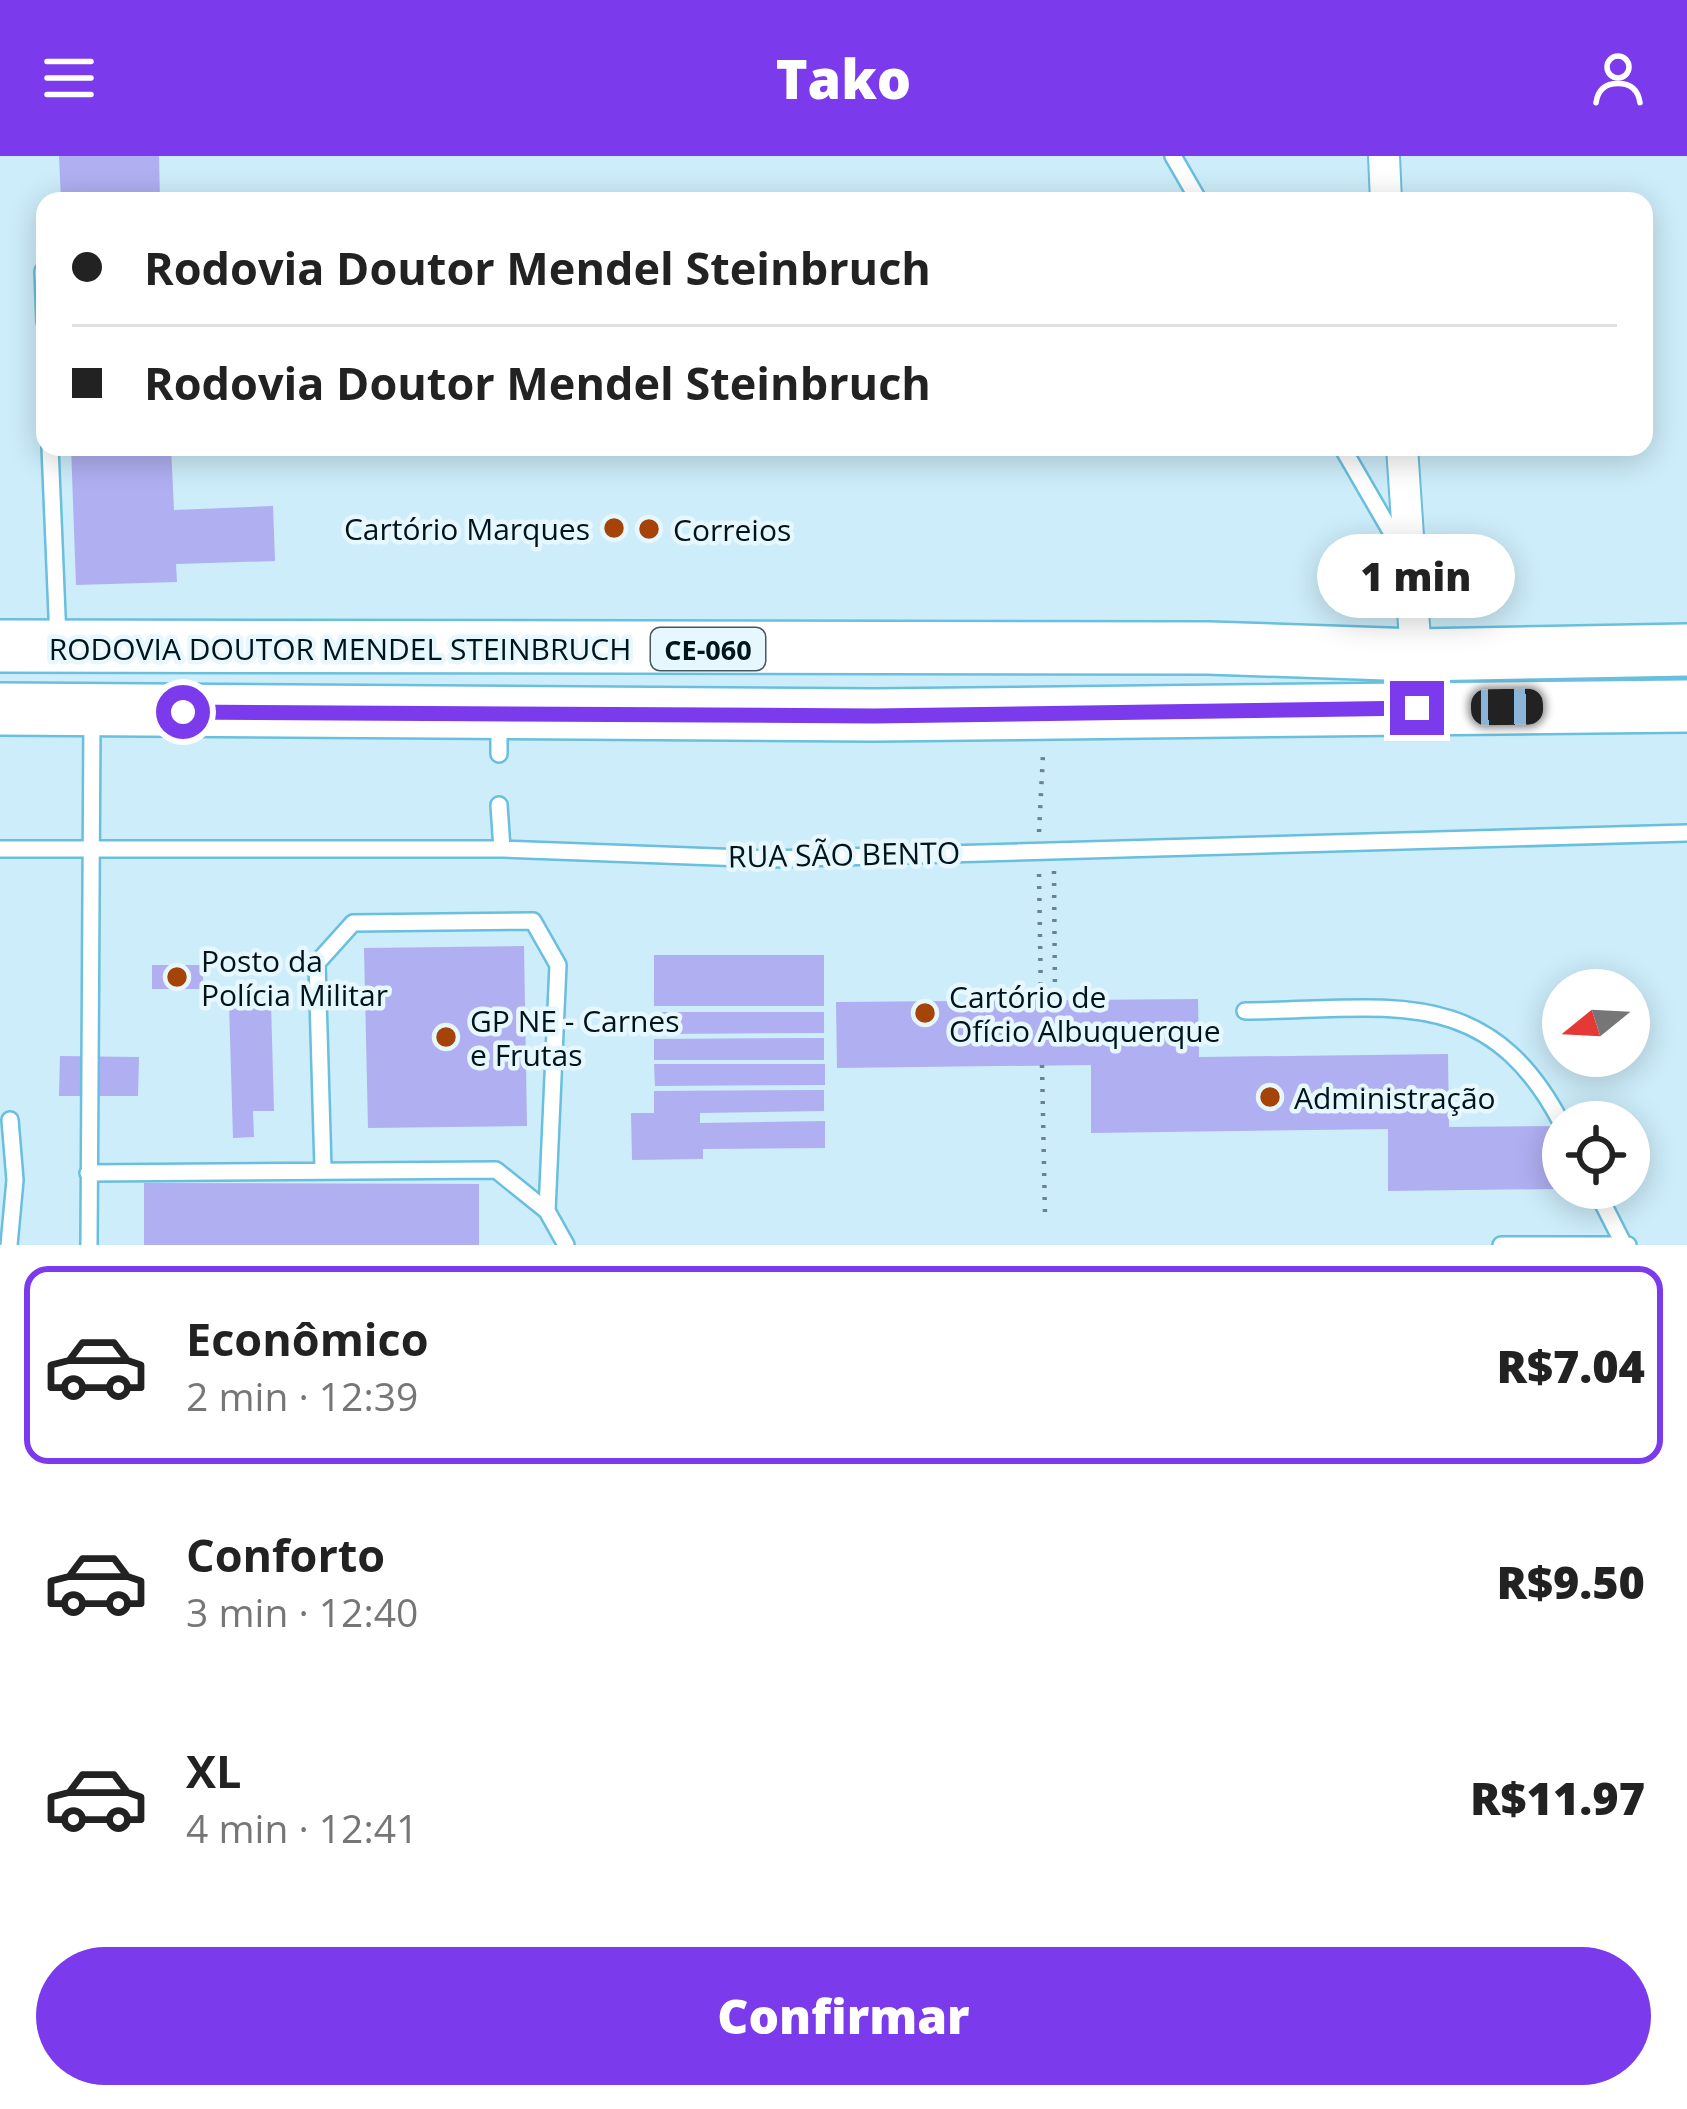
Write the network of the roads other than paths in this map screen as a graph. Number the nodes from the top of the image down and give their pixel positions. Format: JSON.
{"nodes":[{"id":1,"x":1173,"y":156,"type":"edge"},
{"id":2,"x":1384,"y":156,"type":"edge"},
{"id":3,"x":1194,"y":192,"type":"edge"},
{"id":4,"x":1386,"y":192,"type":"edge"},
{"id":5,"x":50,"y":456,"type":"edge"},
{"id":6,"x":1347,"y":456,"type":"edge"},
{"id":7,"x":1403,"y":456,"type":"edge"},
{"id":8,"x":1409,"y":562,"type":"junction"},
{"id":9,"x":0,"y":646,"type":"edge"},
{"id":10,"x":58,"y":648,"type":"junction"},
{"id":11,"x":1687,"y":650,"type":"edge"},
{"id":12,"x":1416,"y":655,"type":"junction"},
{"id":13,"x":1687,"y":706,"type":"edge"},
{"id":14,"x":0,"y":710,"type":"edge"},
{"id":15,"x":92,"y":711,"type":"junction"},
{"id":16,"x":499,"y":805,"type":"dead end"},
{"id":17,"x":1687,"y":833,"type":"edge"},
{"id":18,"x":0,"y":849,"type":"edge"},
{"id":19,"x":502,"y":849,"type":"junction"},
{"id":20,"x":91,"y":851,"type":"junction"},
{"id":21,"x":1245,"y":1011,"type":"dead end"},
{"id":22,"x":1550,"y":1101,"type":"edge"},
{"id":23,"x":10,"y":1120,"type":"dead end"},
{"id":24,"x":323,"y":1169,"type":"junction"},
{"id":25,"x":88,"y":1173,"type":"junction"},
{"id":26,"x":1607,"y":1209,"type":"edge"},
{"id":27,"x":548,"y":1211,"type":"junction"},
{"id":28,"x":1626,"y":1244,"type":"edge"},
{"id":29,"x":9,"y":1245,"type":"edge"},
{"id":30,"x":89,"y":1245,"type":"edge"},
{"id":31,"x":566,"y":1245,"type":"edge"},
{"id":32,"x":1501,"y":1245,"type":"edge"}],
"edges":[{"from":1,"to":3,"type":"lane"},
{"from":2,"to":4,"type":"street"},
{"from":5,"to":10,"type":"lane"},
{"from":6,"to":8,"type":"lane"},
{"from":7,"to":8,"type":"street"},
{"from":8,"to":12,"type":"street"},
{"from":9,"to":10,"type":"highway","name":"RODOVIA DOUTOR MENDEL STEINBRUCH","number":"CE-060"},
{"from":10,"to":12,"type":"highway","name":"RODOVIA DOUTOR MENDEL STEINBRUCH","number":"CE-060"},
{"from":11,"to":12,"type":"highway","name":"RODOVIA DOUTOR MENDEL STEINBRUCH","number":"CE-060"},
{"from":13,"to":15,"type":"highway","name":"RODOVIA DOUTOR MENDEL STEINBRUCH","number":"CE-060"},
{"from":14,"to":15,"type":"highway","name":"RODOVIA DOUTOR MENDEL STEINBRUCH","number":"CE-060"},
{"from":15,"to":20,"type":"lane"},
{"from":16,"to":19,"type":"lane"},
{"from":17,"to":19,"type":"lane","name":"RUA SÃO BENTO"},
{"from":18,"to":20,"type":"lane","name":"RUA SÃO BENTO"},
{"from":19,"to":20,"type":"lane","name":"RUA SÃO BENTO"},
{"from":20,"to":25,"type":"lane"},
{"from":21,"to":22,"type":"lane"},
{"from":23,"to":29,"type":"lane"},
{"from":24,"to":25,"type":"lane"},
{"from":24,"to":27,"type":"lane"},
{"from":24,"to":27,"type":"lane"},
{"from":25,"to":30,"type":"lane"},
{"from":26,"to":28,"type":"lane"},
{"from":27,"to":31,"type":"lane"},
{"from":28,"to":32,"type":"lane"}]}
